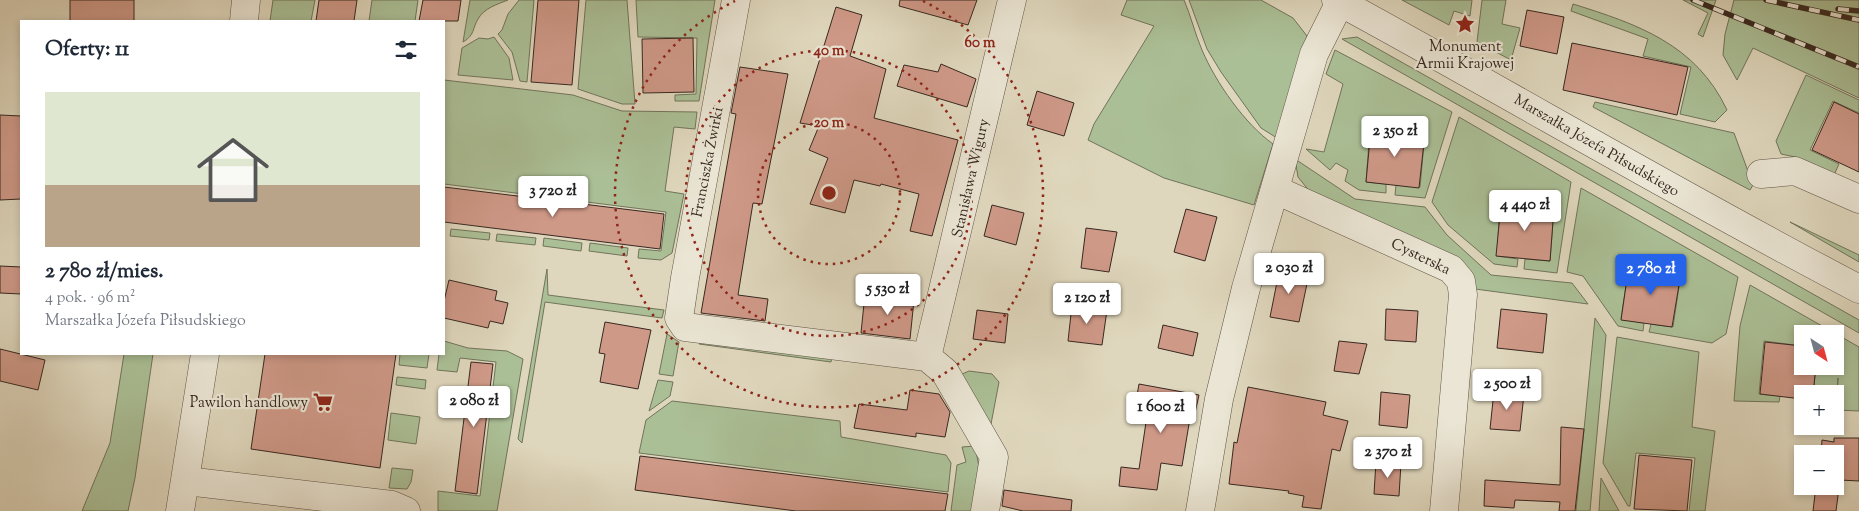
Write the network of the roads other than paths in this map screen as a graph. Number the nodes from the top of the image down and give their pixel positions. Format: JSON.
{"nodes":[{"id":1,"x":246,"y":0,"type":"edge"},
{"id":2,"x":736,"y":0,"type":"edge"},
{"id":3,"x":1012,"y":0,"type":"edge"},
{"id":4,"x":1338,"y":1,"type":"edge"},
{"id":5,"x":244,"y":20,"type":"edge"},
{"id":6,"x":1761,"y":174,"type":"dead end"},
{"id":7,"x":1276,"y":190,"type":"junction"},
{"id":8,"x":1859,"y":199,"type":"edge"},
{"id":9,"x":1859,"y":289,"type":"edge"},
{"id":10,"x":205,"y":355,"type":"edge"},
{"id":11,"x":927,"y":357,"type":"junction"},
{"id":12,"x":186,"y":481,"type":"junction"},
{"id":13,"x":180,"y":511,"type":"edge"},
{"id":14,"x":406,"y":511,"type":"edge"},
{"id":15,"x":985,"y":511,"type":"edge"},
{"id":16,"x":1200,"y":511,"type":"edge"},
{"id":17,"x":1444,"y":511,"type":"edge"}],
"edges":[{"from":1,"to":5,"type":"street"},
{"from":2,"to":11,"type":"street","name":"Franciszka Żwirki"},
{"from":3,"to":11,"type":"street","name":"Stanisława Wigury"},
{"from":4,"to":7,"type":"street"},
{"from":4,"to":9,"type":"street","name":"Marszałka Józefa Piłsudskiego"},
{"from":6,"to":8,"type":"street"},
{"from":7,"to":16,"type":"street"},
{"from":7,"to":17,"type":"street","name":"Cysterska"},
{"from":10,"to":12,"type":"street"},
{"from":11,"to":15,"type":"street"},
{"from":12,"to":13,"type":"street"},
{"from":12,"to":14,"type":"street"}]}
